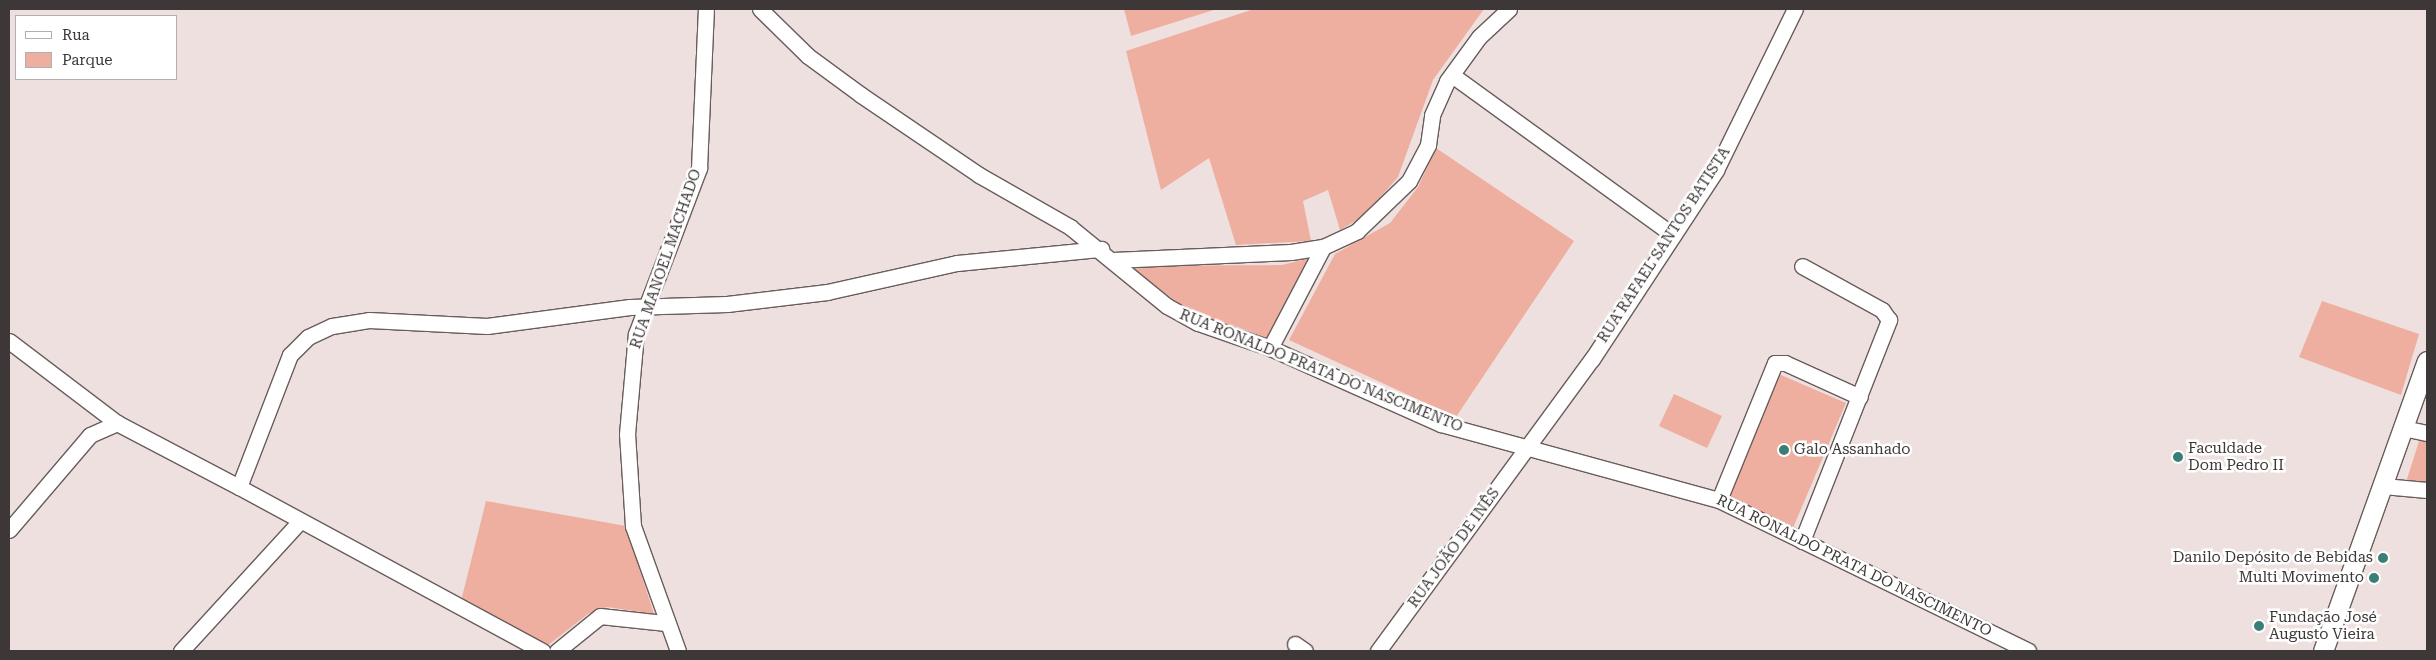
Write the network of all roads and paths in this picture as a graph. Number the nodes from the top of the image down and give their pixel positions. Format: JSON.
{"nodes":[{"id":1,"x":706,"y":9,"type":"edge"},
{"id":2,"x":760,"y":9,"type":"edge"},
{"id":3,"x":1509,"y":9,"type":"edge"},
{"id":4,"x":1795,"y":9,"type":"edge"},
{"id":5,"x":1452,"y":75,"type":"junction"},
{"id":6,"x":1673,"y":235,"type":"junction"},
{"id":7,"x":1323,"y":247,"type":"junction"},
{"id":8,"x":1101,"y":249,"type":"junction"},
{"id":9,"x":1113,"y":260,"type":"junction"},
{"id":10,"x":1802,"y":266,"type":"dead end"},
{"id":11,"x":650,"y":307,"type":"junction"},
{"id":12,"x":9,"y":340,"type":"edge"},
{"id":13,"x":1270,"y":348,"type":"junction"},
{"id":14,"x":2427,"y":361,"type":"edge"},
{"id":15,"x":1860,"y":397,"type":"junction"},
{"id":16,"x":117,"y":423,"type":"junction"},
{"id":17,"x":2403,"y":428,"type":"junction"},
{"id":18,"x":2427,"y":433,"type":"edge"},
{"id":19,"x":1529,"y":445,"type":"junction"},
{"id":20,"x":2383,"y":486,"type":"junction"},
{"id":21,"x":239,"y":488,"type":"junction"},
{"id":22,"x":2427,"y":490,"type":"edge"},
{"id":23,"x":1719,"y":500,"type":"junction"},
{"id":24,"x":299,"y":522,"type":"junction"},
{"id":25,"x":9,"y":530,"type":"edge"},
{"id":26,"x":1802,"y":540,"type":"junction"},
{"id":27,"x":664,"y":623,"type":"junction"},
{"id":28,"x":181,"y":651,"type":"edge"},
{"id":29,"x":542,"y":651,"type":"edge"},
{"id":30,"x":557,"y":651,"type":"edge"},
{"id":31,"x":678,"y":651,"type":"edge"},
{"id":32,"x":1378,"y":651,"type":"edge"},
{"id":33,"x":2028,"y":651,"type":"edge"},
{"id":34,"x":2323,"y":651,"type":"edge"}],
"edges":[{"from":1,"to":11,"type":"street","name":"RUA MANOEL MACHADO"},
{"from":2,"to":8,"type":"street","name":"RUA RONALDO PRATA DO NASCIMENTO"},
{"from":3,"to":5,"type":"street"},
{"from":4,"to":6,"type":"street","name":"RUA RAFAEL SANTOS BATISTA"},
{"from":5,"to":6,"type":"street"},
{"from":5,"to":7,"type":"street"},
{"from":6,"to":19,"type":"street","name":"RUA RAFAEL SANTOS BATISTA"},
{"from":7,"to":9,"type":"street"},
{"from":7,"to":13,"type":"street"},
{"from":8,"to":9,"type":"street","name":"RUA RONALDO PRATA DO NASCIMENTO"},
{"from":8,"to":11,"type":"street"},
{"from":9,"to":13,"type":"street","name":"RUA RONALDO PRATA DO NASCIMENTO"},
{"from":10,"to":15,"type":"street"},
{"from":11,"to":21,"type":"street"},
{"from":11,"to":27,"type":"street","name":"RUA MANOEL MACHADO"},
{"from":12,"to":16,"type":"street"},
{"from":13,"to":19,"type":"street","name":"RUA RONALDO PRATA DO NASCIMENTO"},
{"from":14,"to":17,"type":"main road"},
{"from":15,"to":23,"type":"street"},
{"from":15,"to":26,"type":"street"},
{"from":16,"to":21,"type":"street"},
{"from":16,"to":25,"type":"street"},
{"from":17,"to":18,"type":"street"},
{"from":17,"to":20,"type":"main road"},
{"from":19,"to":23,"type":"street","name":"RUA RONALDO PRATA DO NASCIMENTO"},
{"from":19,"to":32,"type":"street","name":"RUA JOÃO DE INÊS"},
{"from":20,"to":22,"type":"street"},
{"from":20,"to":34,"type":"main road"},
{"from":21,"to":24,"type":"street"},
{"from":23,"to":26,"type":"street","name":"RUA RONALDO PRATA DO NASCIMENTO"},
{"from":24,"to":28,"type":"street"},
{"from":24,"to":29,"type":"street"},
{"from":26,"to":33,"type":"street","name":"RUA RONALDO PRATA DO NASCIMENTO"},
{"from":27,"to":30,"type":"street"},
{"from":27,"to":31,"type":"street","name":"RUA MANOEL MACHADO"}]}
